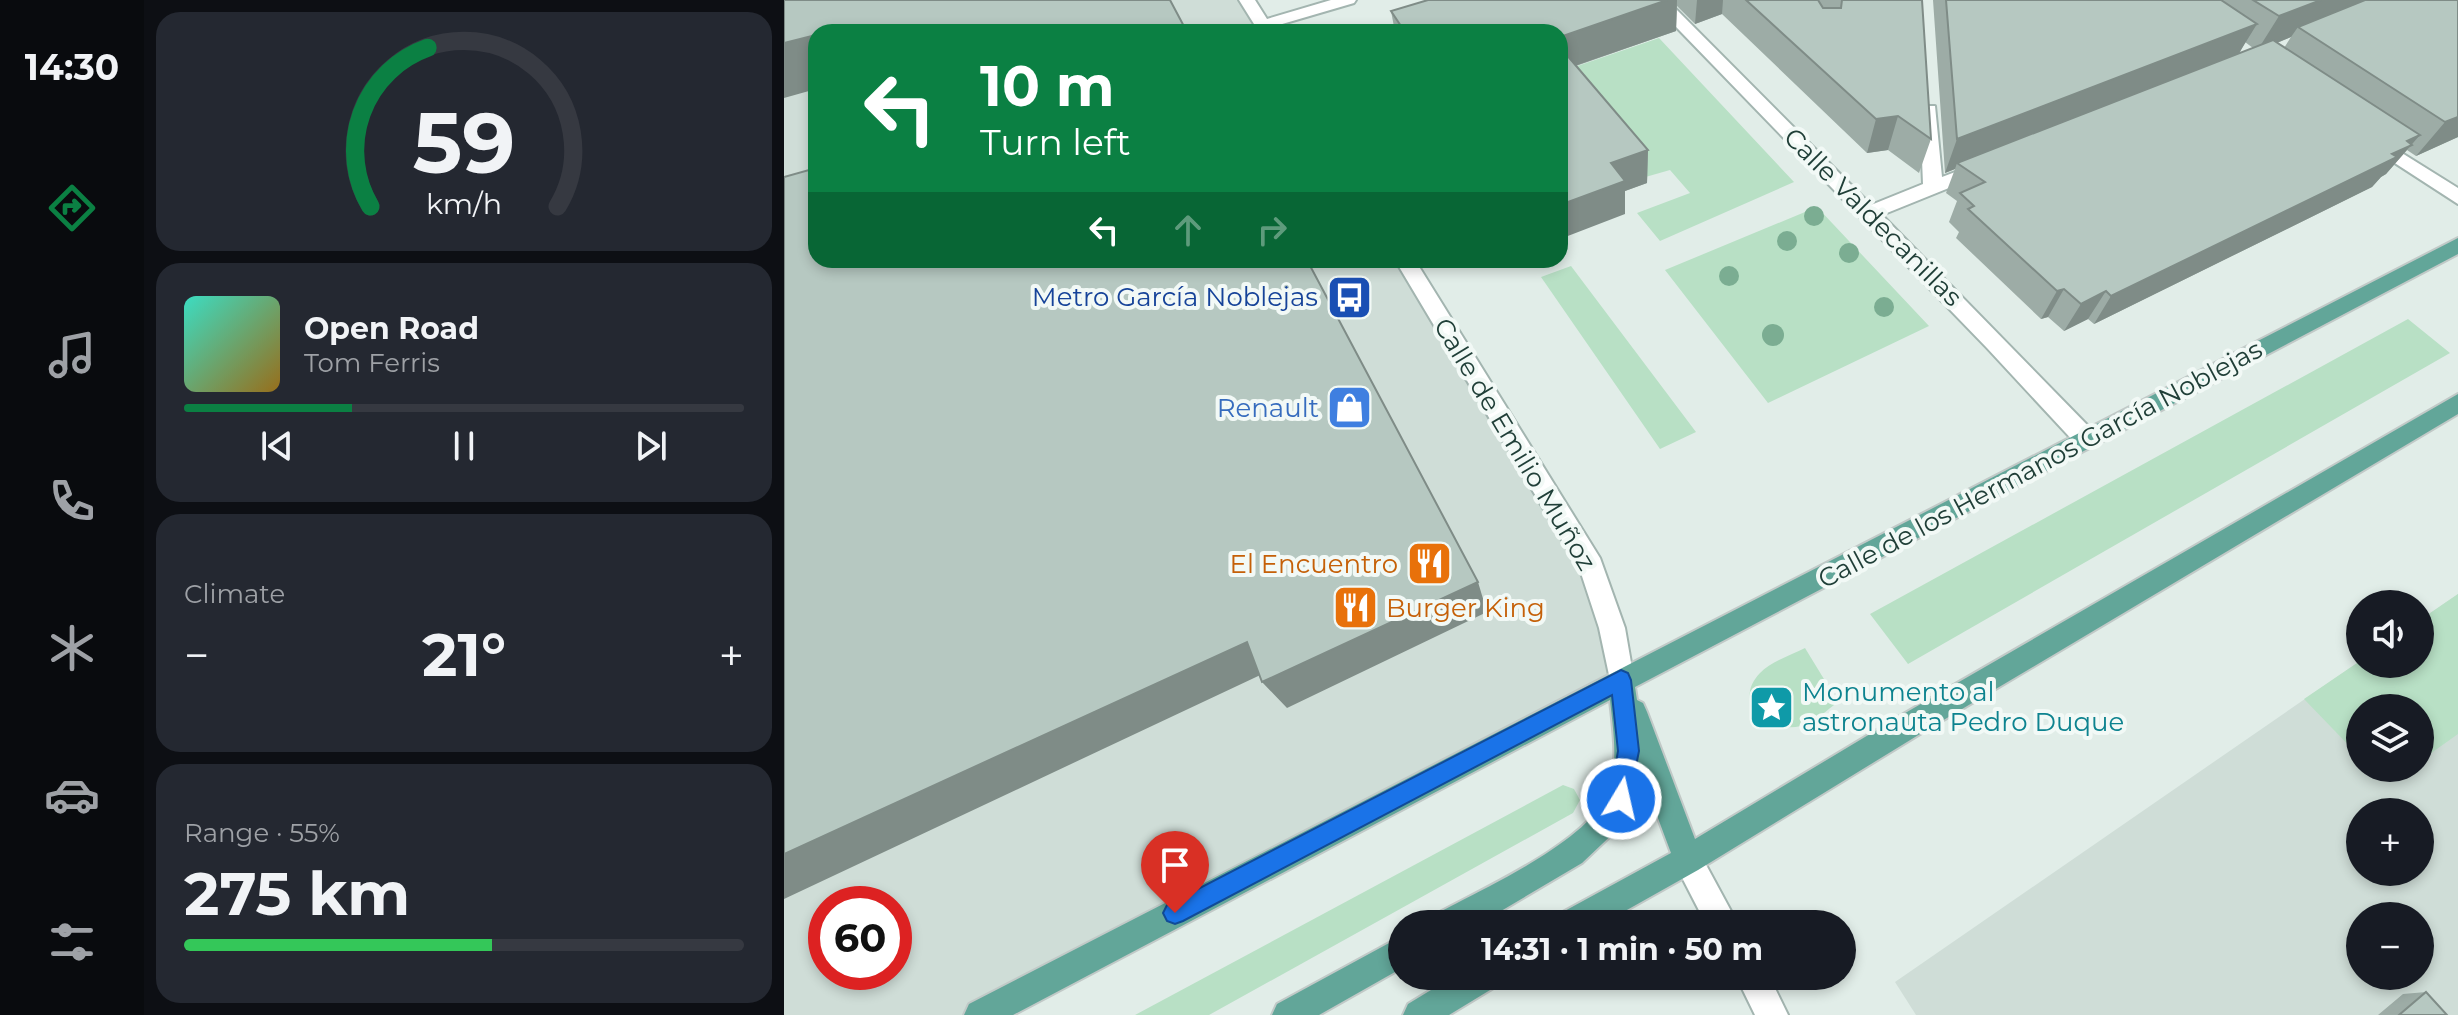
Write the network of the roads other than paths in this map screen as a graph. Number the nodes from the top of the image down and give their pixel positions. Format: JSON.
{"nodes":[{"id":1,"x":1247,"y":0,"type":"edge"},
{"id":2,"x":1348,"y":0,"type":"edge"},
{"id":3,"x":1658,"y":0,"type":"edge"},
{"id":4,"x":1262,"y":24,"type":"edge"},
{"id":5,"x":1277,"y":24,"type":"edge"},
{"id":6,"x":1928,"y":94,"type":"edge"},
{"id":7,"x":2355,"y":129,"type":"edge"},
{"id":8,"x":1992,"y":164,"type":"edge"},
{"id":9,"x":1933,"y":187,"type":"junction"},
{"id":10,"x":2458,"y":197,"type":"edge"},
{"id":11,"x":1869,"y":213,"type":"junction"},
{"id":12,"x":2458,"y":245,"type":"edge"},
{"id":13,"x":1410,"y":268,"type":"edge"},
{"id":14,"x":2458,"y":403,"type":"edge"},
{"id":15,"x":2085,"y":438,"type":"junction"},
{"id":16,"x":1621,"y":680,"type":"junction"},
{"id":17,"x":1688,"y":860,"type":"junction"},
{"id":18,"x":1473,"y":910,"type":"edge"},
{"id":19,"x":1597,"y":910,"type":"edge"},
{"id":20,"x":1715,"y":910,"type":"edge"},
{"id":21,"x":1388,"y":959,"type":"edge"},
{"id":22,"x":1461,"y":990,"type":"edge"},
{"id":23,"x":1759,"y":990,"type":"edge"},
{"id":24,"x":980,"y":1015,"type":"edge"},
{"id":25,"x":1288,"y":1015,"type":"edge"},
{"id":26,"x":1419,"y":1015,"type":"edge"},
{"id":27,"x":1772,"y":1015,"type":"edge"}],
"edges":[{"from":1,"to":4,"type":"street"},
{"from":2,"to":5,"type":"street"},
{"from":3,"to":11,"type":"street","name":"Calle Valdecanillas"},
{"from":6,"to":9,"type":"street"},
{"from":7,"to":10,"type":"street"},
{"from":8,"to":9,"type":"street"},
{"from":9,"to":11,"type":"street"},
{"from":11,"to":15,"type":"street","name":"Calle Valdecanillas"},
{"from":12,"to":15,"type":"main road","name":"Calle de los Hermanos García Noblejas"},
{"from":13,"to":16,"type":"street","name":"Calle de Emilio Muñoz"},
{"from":14,"to":17,"type":"main road"},
{"from":15,"to":16,"type":"main road","name":"Calle de los Hermanos García Noblejas"},
{"from":16,"to":17,"type":"main road"},
{"from":16,"to":18,"type":"main road"},
{"from":16,"to":24,"type":"main road","name":"Calle de los Hermanos García Noblejas"},
{"from":17,"to":19,"type":"main road"},
{"from":17,"to":20,"type":"street"},
{"from":21,"to":25,"type":"main road"},
{"from":22,"to":26,"type":"main road"},
{"from":23,"to":27,"type":"street"}]}
